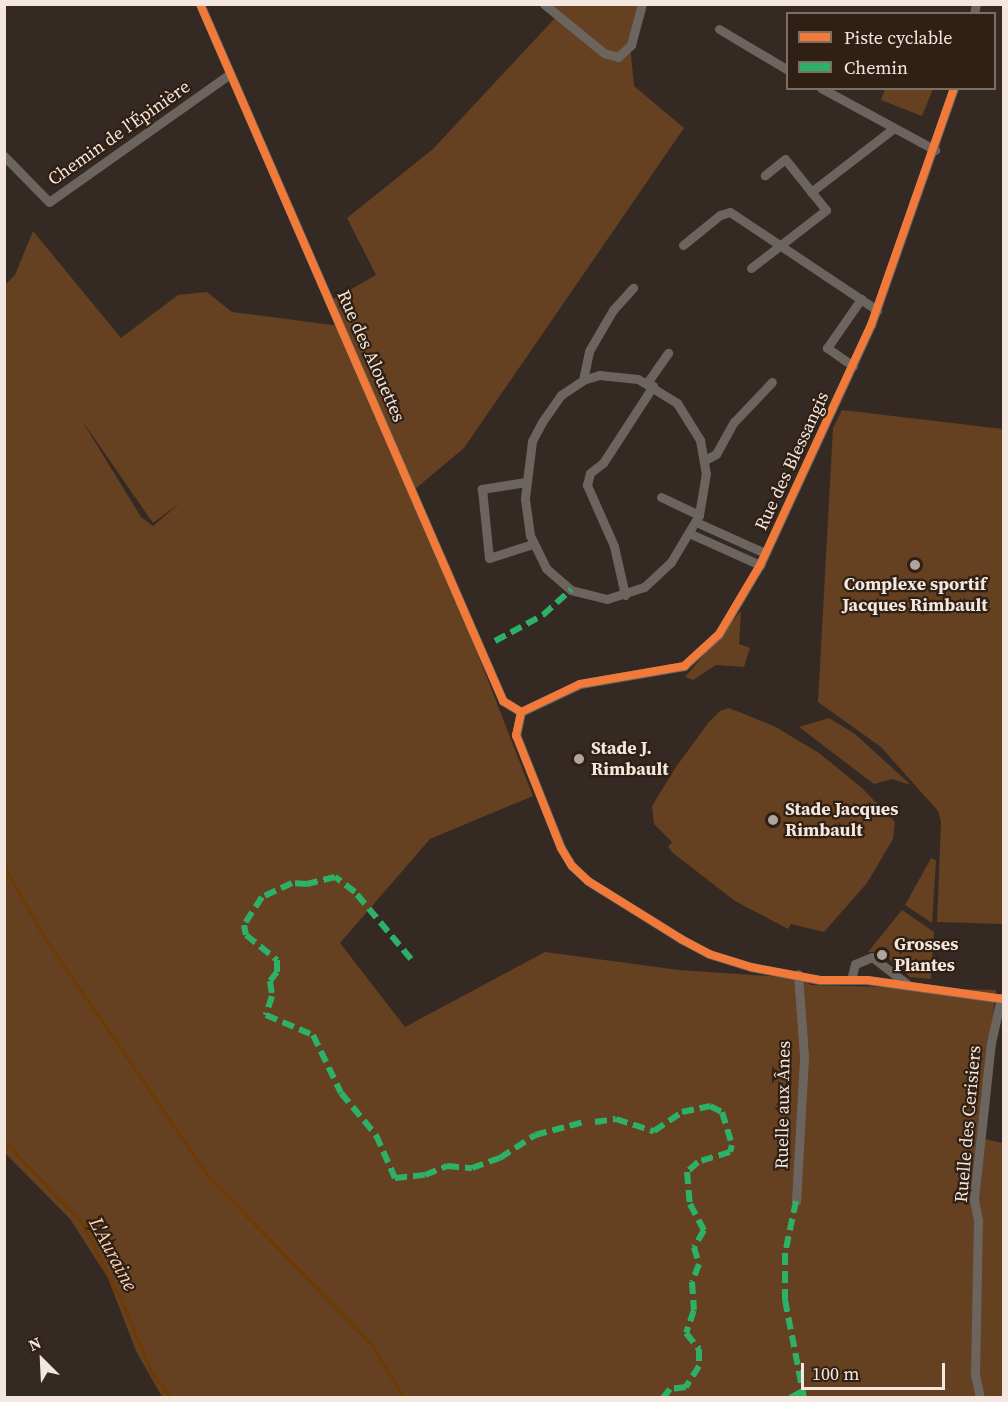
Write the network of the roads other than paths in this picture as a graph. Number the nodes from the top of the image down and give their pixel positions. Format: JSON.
{"nodes":[{"id":1,"x":200,"y":4,"type":"edge"},
{"id":2,"x":544,"y":4,"type":"edge"},
{"id":3,"x":642,"y":4,"type":"edge"},
{"id":4,"x":719,"y":29,"type":"dead end"},
{"id":5,"x":786,"y":69,"type":"edge"},
{"id":6,"x":230,"y":74,"type":"junction"},
{"id":7,"x":825,"y":90,"type":"edge"},
{"id":8,"x":953,"y":90,"type":"edge"},
{"id":9,"x":894,"y":128,"type":"junction"},
{"id":10,"x":934,"y":150,"type":"junction"},
{"id":11,"x":4,"y":156,"type":"edge"},
{"id":12,"x":765,"y":175,"type":"dead end"},
{"id":13,"x":811,"y":192,"type":"junction"},
{"id":14,"x":683,"y":244,"type":"dead end"},
{"id":15,"x":781,"y":246,"type":"junction"},
{"id":16,"x":751,"y":268,"type":"dead end"},
{"id":17,"x":633,"y":288,"type":"dead end"},
{"id":18,"x":861,"y":299,"type":"junction"},
{"id":19,"x":877,"y":310,"type":"junction"},
{"id":20,"x":668,"y":353,"type":"dead end"},
{"id":21,"x":853,"y":366,"type":"junction"},
{"id":22,"x":582,"y":380,"type":"junction"},
{"id":23,"x":772,"y":382,"type":"dead end"},
{"id":24,"x":650,"y":384,"type":"junction"},
{"id":25,"x":705,"y":460,"type":"junction"},
{"id":26,"x":526,"y":482,"type":"junction"},
{"id":27,"x":661,"y":497,"type":"dead end"},
{"id":28,"x":698,"y":519,"type":"junction"},
{"id":29,"x":691,"y":534,"type":"junction"},
{"id":30,"x":534,"y":544,"type":"junction"},
{"id":31,"x":765,"y":553,"type":"junction"},
{"id":32,"x":760,"y":565,"type":"junction"},
{"id":33,"x":626,"y":595,"type":"junction"},
{"id":34,"x":521,"y":712,"type":"junction"},
{"id":35,"x":798,"y":974,"type":"junction"},
{"id":36,"x":851,"y":980,"type":"junction"},
{"id":37,"x":907,"y":984,"type":"junction"},
{"id":38,"x":1002,"y":999,"type":"edge"},
{"id":39,"x":796,"y":1201,"type":"dead end"},
{"id":40,"x":980,"y":1398,"type":"edge"}],
"edges":[{"from":1,"to":6,"type":"street","name":"Rue des Alouettes"},
{"from":2,"to":3,"type":"street"},
{"from":4,"to":5,"type":"street"},
{"from":6,"to":11,"type":"street","name":"Chemin de l'Épinière"},
{"from":6,"to":34,"type":"street","name":"Rue des Alouettes"},
{"from":7,"to":9,"type":"street"},
{"from":8,"to":10,"type":"street","name":"Rue des Blessangis"},
{"from":9,"to":10,"type":"street"},
{"from":9,"to":13,"type":"street"},
{"from":10,"to":19,"type":"street","name":"Rue des Blessangis"},
{"from":12,"to":13,"type":"street"},
{"from":13,"to":15,"type":"street"},
{"from":14,"to":15,"type":"street"},
{"from":15,"to":16,"type":"street"},
{"from":15,"to":18,"type":"street"},
{"from":17,"to":22,"type":"street"},
{"from":18,"to":19,"type":"street"},
{"from":18,"to":21,"type":"street"},
{"from":19,"to":21,"type":"street","name":"Rue des Blessangis"},
{"from":20,"to":24,"type":"street"},
{"from":21,"to":31,"type":"street","name":"Rue des Blessangis"},
{"from":22,"to":24,"type":"street"},
{"from":22,"to":26,"type":"street"},
{"from":23,"to":25,"type":"street"},
{"from":24,"to":25,"type":"street"},
{"from":24,"to":33,"type":"street"},
{"from":25,"to":28,"type":"street"},
{"from":26,"to":30,"type":"street"},
{"from":26,"to":30,"type":"street"},
{"from":27,"to":28,"type":"street"},
{"from":28,"to":29,"type":"street"},
{"from":28,"to":31,"type":"street"},
{"from":29,"to":32,"type":"street"},
{"from":29,"to":33,"type":"street"},
{"from":30,"to":33,"type":"street"},
{"from":31,"to":32,"type":"street","name":"Rue des Blessangis"},
{"from":32,"to":34,"type":"street","name":"Rue des Blessangis"},
{"from":34,"to":35,"type":"street"},
{"from":35,"to":36,"type":"street"},
{"from":35,"to":39,"type":"street","name":"Ruelle aux Ânes"},
{"from":36,"to":37,"type":"street"},
{"from":36,"to":37,"type":"street"},
{"from":37,"to":38,"type":"street"},
{"from":38,"to":40,"type":"street","name":"Ruelle des Cerisiers"}]}
